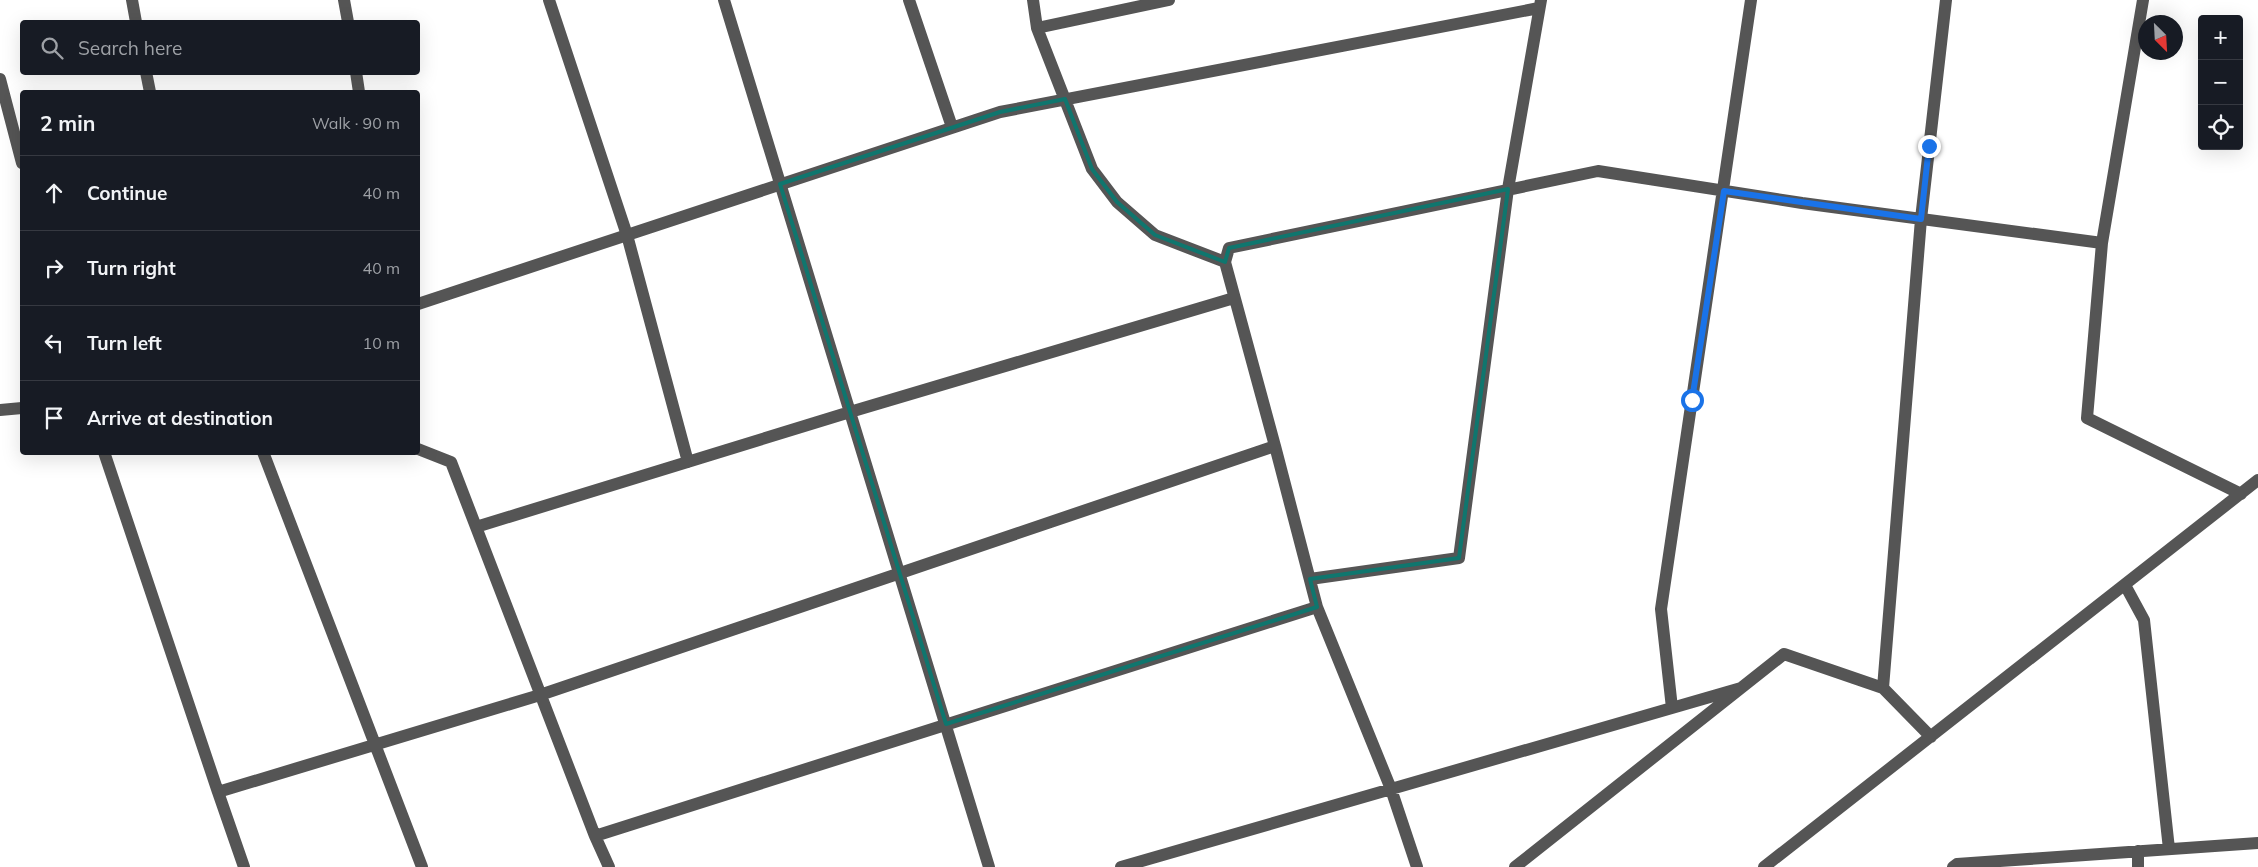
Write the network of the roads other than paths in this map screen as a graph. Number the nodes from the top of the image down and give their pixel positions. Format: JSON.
{"nodes":[{"id":1,"x":132,"y":0,"type":"edge"},
{"id":2,"x":344,"y":0,"type":"edge"},
{"id":3,"x":549,"y":0,"type":"edge"},
{"id":4,"x":724,"y":0,"type":"edge"},
{"id":5,"x":909,"y":0,"type":"edge"},
{"id":6,"x":1032,"y":0,"type":"edge"},
{"id":7,"x":1169,"y":0,"type":"edge"},
{"id":8,"x":1751,"y":0,"type":"edge"},
{"id":9,"x":1946,"y":0,"type":"edge"},
{"id":10,"x":2143,"y":0,"type":"edge"},
{"id":11,"x":1540,"y":4,"type":"edge"},
{"id":12,"x":136,"y":20,"type":"edge"},
{"id":13,"x":348,"y":20,"type":"edge"},
{"id":14,"x":1037,"y":28,"type":"junction"},
{"id":15,"x":147,"y":75,"type":"edge"},
{"id":16,"x":356,"y":75,"type":"edge"},
{"id":17,"x":0,"y":79,"type":"edge"},
{"id":18,"x":150,"y":90,"type":"edge"},
{"id":19,"x":359,"y":90,"type":"edge"},
{"id":20,"x":1065,"y":99,"type":"junction"},
{"id":21,"x":952,"y":127,"type":"junction"},
{"id":22,"x":20,"y":155,"type":"edge"},
{"id":23,"x":780,"y":184,"type":"junction"},
{"id":24,"x":1508,"y":189,"type":"junction"},
{"id":25,"x":1724,"y":191,"type":"junction"},
{"id":26,"x":1921,"y":219,"type":"junction"},
{"id":27,"x":627,"y":235,"type":"junction"},
{"id":28,"x":2102,"y":243,"type":"junction"},
{"id":29,"x":1225,"y":262,"type":"junction"},
{"id":30,"x":1234,"y":298,"type":"junction"},
{"id":31,"x":420,"y":303,"type":"edge"},
{"id":32,"x":20,"y":408,"type":"edge"},
{"id":33,"x":0,"y":410,"type":"edge"},
{"id":34,"x":850,"y":412,"type":"junction"},
{"id":35,"x":1275,"y":446,"type":"junction"},
{"id":36,"x":420,"y":450,"type":"edge"},
{"id":37,"x":105,"y":455,"type":"edge"},
{"id":38,"x":264,"y":455,"type":"edge"},
{"id":39,"x":688,"y":462,"type":"junction"},
{"id":40,"x":2258,"y":480,"type":"edge"},
{"id":41,"x":2241,"y":494,"type":"junction"},
{"id":42,"x":476,"y":527,"type":"junction"},
{"id":43,"x":899,"y":572,"type":"junction"},
{"id":44,"x":1310,"y":579,"type":"junction"},
{"id":45,"x":2125,"y":585,"type":"junction"},
{"id":46,"x":1317,"y":607,"type":"junction"},
{"id":47,"x":1741,"y":688,"type":"junction"},
{"id":48,"x":1883,"y":688,"type":"junction"},
{"id":49,"x":540,"y":695,"type":"junction"},
{"id":50,"x":1672,"y":708,"type":"junction"},
{"id":51,"x":946,"y":724,"type":"junction"},
{"id":52,"x":1931,"y":737,"type":"junction"},
{"id":53,"x":377,"y":744,"type":"junction"},
{"id":54,"x":1391,"y":789,"type":"junction"},
{"id":55,"x":218,"y":792,"type":"junction"},
{"id":56,"x":595,"y":836,"type":"junction"},
{"id":57,"x":2258,"y":843,"type":"edge"},
{"id":58,"x":2169,"y":850,"type":"junction"},
{"id":59,"x":2138,"y":851,"type":"junction"},
{"id":60,"x":1956,"y":866,"type":"edge"},
{"id":61,"x":244,"y":867,"type":"edge"},
{"id":62,"x":422,"y":867,"type":"edge"},
{"id":63,"x":609,"y":867,"type":"edge"},
{"id":64,"x":989,"y":867,"type":"edge"},
{"id":65,"x":1121,"y":867,"type":"edge"},
{"id":66,"x":1417,"y":867,"type":"edge"},
{"id":67,"x":1515,"y":867,"type":"edge"},
{"id":68,"x":1764,"y":867,"type":"edge"},
{"id":69,"x":2138,"y":867,"type":"edge"}],
"edges":[{"from":1,"to":12,"type":"street"},
{"from":2,"to":13,"type":"street"},
{"from":3,"to":27,"type":"street"},
{"from":4,"to":23,"type":"street"},
{"from":5,"to":21,"type":"street"},
{"from":6,"to":14,"type":"street"},
{"from":7,"to":14,"type":"street"},
{"from":8,"to":25,"type":"street"},
{"from":9,"to":26,"type":"street"},
{"from":10,"to":28,"type":"street"},
{"from":11,"to":20,"type":"street"},
{"from":11,"to":24,"type":"street"},
{"from":14,"to":20,"type":"street"},
{"from":15,"to":18,"type":"street"},
{"from":16,"to":19,"type":"street"},
{"from":17,"to":22,"type":"street"},
{"from":20,"to":21,"type":"street"},
{"from":20,"to":29,"type":"street"},
{"from":21,"to":23,"type":"street"},
{"from":23,"to":27,"type":"street"},
{"from":23,"to":34,"type":"street"},
{"from":24,"to":25,"type":"street"},
{"from":24,"to":29,"type":"street"},
{"from":24,"to":44,"type":"street"},
{"from":25,"to":26,"type":"street"},
{"from":25,"to":50,"type":"street"},
{"from":26,"to":28,"type":"street"},
{"from":26,"to":48,"type":"street"},
{"from":27,"to":31,"type":"street"},
{"from":27,"to":39,"type":"street"},
{"from":28,"to":41,"type":"street"},
{"from":29,"to":30,"type":"street"},
{"from":30,"to":34,"type":"street"},
{"from":30,"to":35,"type":"street"},
{"from":32,"to":33,"type":"street"},
{"from":34,"to":39,"type":"street"},
{"from":34,"to":43,"type":"street"},
{"from":35,"to":43,"type":"street"},
{"from":35,"to":44,"type":"street"},
{"from":36,"to":42,"type":"street"},
{"from":37,"to":55,"type":"street"},
{"from":38,"to":53,"type":"street"},
{"from":39,"to":42,"type":"street"},
{"from":40,"to":41,"type":"street"},
{"from":41,"to":45,"type":"street"},
{"from":42,"to":49,"type":"street"},
{"from":43,"to":49,"type":"street"},
{"from":43,"to":51,"type":"street"},
{"from":44,"to":46,"type":"street"},
{"from":45,"to":52,"type":"street"},
{"from":45,"to":58,"type":"street"},
{"from":46,"to":51,"type":"street"},
{"from":46,"to":54,"type":"street"},
{"from":47,"to":48,"type":"street"},
{"from":47,"to":50,"type":"street"},
{"from":47,"to":67,"type":"street"},
{"from":48,"to":52,"type":"street"},
{"from":49,"to":53,"type":"street"},
{"from":49,"to":56,"type":"street"},
{"from":50,"to":54,"type":"street"},
{"from":51,"to":56,"type":"street"},
{"from":51,"to":64,"type":"street"},
{"from":52,"to":68,"type":"street"},
{"from":53,"to":55,"type":"street"},
{"from":53,"to":62,"type":"street"},
{"from":54,"to":65,"type":"street"},
{"from":54,"to":66,"type":"street"},
{"from":55,"to":61,"type":"street"},
{"from":56,"to":63,"type":"street"},
{"from":57,"to":58,"type":"street"},
{"from":58,"to":59,"type":"street"},
{"from":59,"to":60,"type":"street"},
{"from":59,"to":69,"type":"street"}]}
